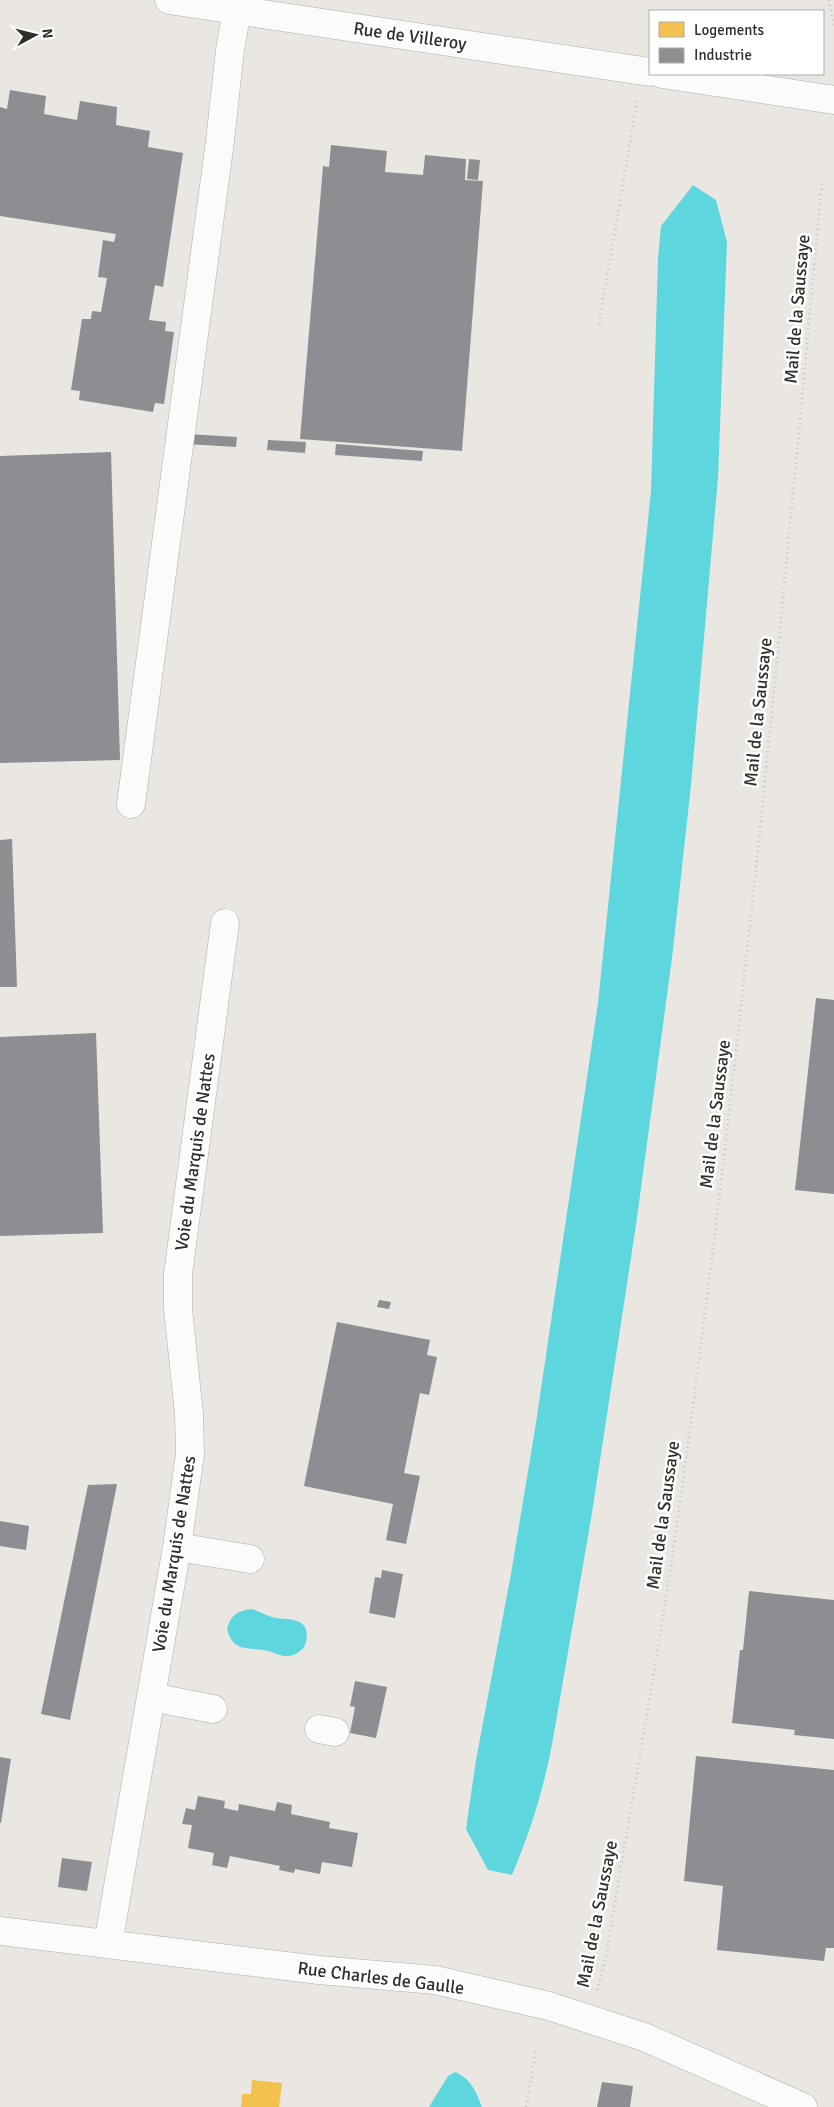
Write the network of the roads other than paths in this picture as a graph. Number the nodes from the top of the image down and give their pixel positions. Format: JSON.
{"nodes":[{"id":1,"x":172,"y":0,"type":"edge"},
{"id":2,"x":281,"y":8,"type":"edge"},
{"id":3,"x":237,"y":10,"type":"junction"},
{"id":4,"x":649,"y":72,"type":"edge"},
{"id":5,"x":671,"y":75,"type":"edge"},
{"id":6,"x":834,"y":100,"type":"edge"},
{"id":7,"x":131,"y":804,"type":"dead end"},
{"id":8,"x":225,"y":923,"type":"dead end"},
{"id":9,"x":177,"y":1546,"type":"junction"},
{"id":10,"x":250,"y":1559,"type":"dead end"},
{"id":11,"x":151,"y":1697,"type":"junction"},
{"id":12,"x":213,"y":1709,"type":"dead end"},
{"id":13,"x":0,"y":1931,"type":"edge"},
{"id":14,"x":108,"y":1944,"type":"junction"},
{"id":15,"x":804,"y":2107,"type":"edge"}],
"edges":[{"from":1,"to":3,"type":"street","name":"Rue de Villeroy"},
{"from":2,"to":3,"type":"street","name":"Rue de Villeroy"},
{"from":2,"to":4,"type":"street","name":"Rue de Villeroy"},
{"from":3,"to":7,"type":"street"},
{"from":5,"to":6,"type":"street","name":"Rue de Villeroy"},
{"from":8,"to":9,"type":"street","name":"Voie du Marquis de Nattes"},
{"from":9,"to":10,"type":"street"},
{"from":9,"to":11,"type":"street","name":"Voie du Marquis de Nattes"},
{"from":11,"to":12,"type":"street"},
{"from":11,"to":14,"type":"street","name":"Voie du Marquis de Nattes"},
{"from":13,"to":14,"type":"street","name":"Rue Charles de Gaulle"},
{"from":14,"to":15,"type":"street","name":"Rue Charles de Gaulle"}]}
